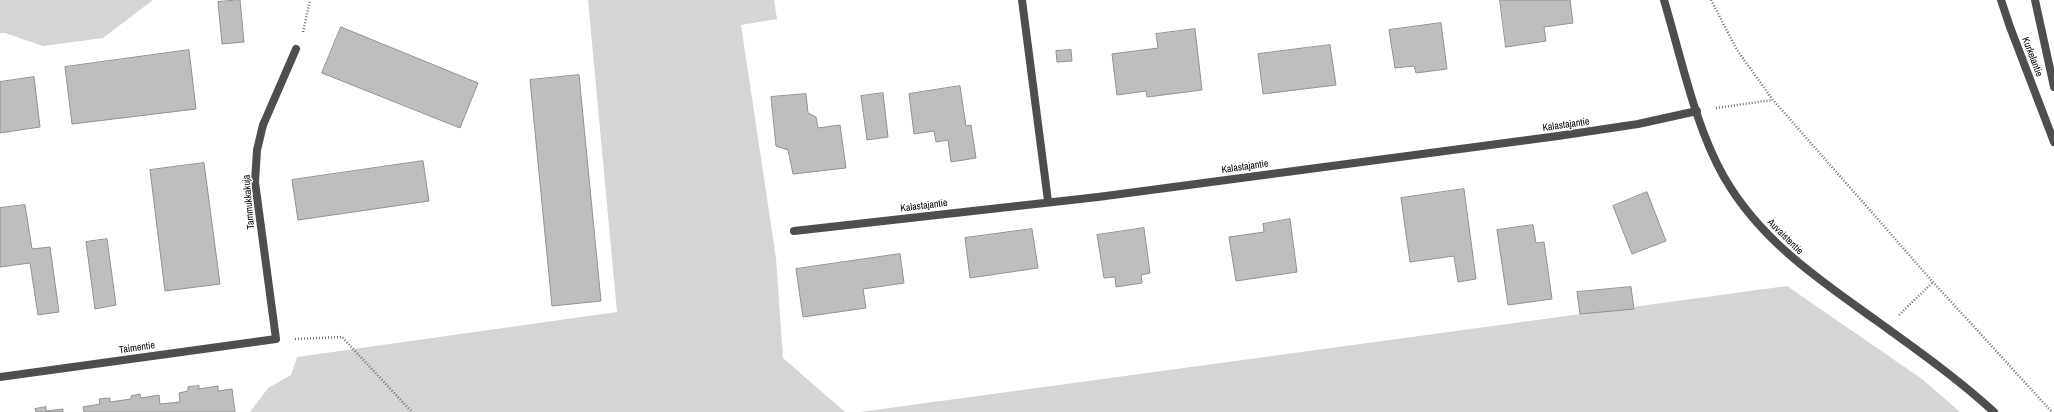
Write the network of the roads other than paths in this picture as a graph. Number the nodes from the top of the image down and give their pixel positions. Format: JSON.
{"nodes":[{"id":1,"x":1022,"y":0,"type":"edge"},
{"id":2,"x":1664,"y":0,"type":"edge"},
{"id":3,"x":2002,"y":0,"type":"edge"},
{"id":4,"x":2035,"y":0,"type":"edge"},
{"id":5,"x":296,"y":49,"type":"road end"},
{"id":6,"x":2054,"y":87,"type":"edge"},
{"id":7,"x":1697,"y":111,"type":"junction"},
{"id":8,"x":2054,"y":142,"type":"edge"},
{"id":9,"x":1048,"y":201,"type":"junction"},
{"id":10,"x":794,"y":231,"type":"dead end"},
{"id":11,"x":276,"y":340,"type":"joint"},
{"id":12,"x":0,"y":377,"type":"edge"},
{"id":13,"x":1994,"y":412,"type":"edge"}],
"edges":[{"from":1,"to":9,"type":"street"},
{"from":2,"to":7,"type":"street","name":"Auvaistentie"},
{"from":3,"to":8,"type":"street","name":"Kurkelantie"},
{"from":4,"to":6,"type":"street","name":"Kurkelantie"},
{"from":5,"to":11,"type":"street","name":"Tammukkakuja"},
{"from":7,"to":9,"type":"street","name":"Kalastajantie"},
{"from":7,"to":13,"type":"street","name":"Auvaistentie"},
{"from":9,"to":10,"type":"street","name":"Kalastajantie"},
{"from":11,"to":12,"type":"street","name":"Taimentie"}]}
